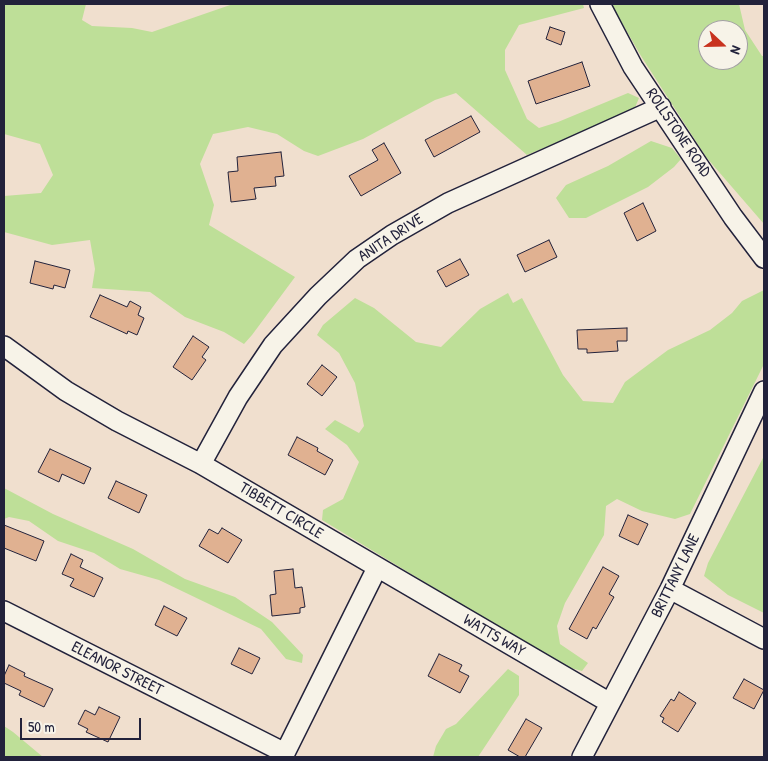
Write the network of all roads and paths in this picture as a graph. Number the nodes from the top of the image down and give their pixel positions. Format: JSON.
{"nodes":[{"id":1,"x":600,"y":4,"type":"edge"},
{"id":2,"x":661,"y":107,"type":"junction"},
{"id":3,"x":764,"y":258,"type":"edge"},
{"id":4,"x":4,"y":346,"type":"edge"},
{"id":5,"x":764,"y":392,"type":"edge"},
{"id":6,"x":201,"y":464,"type":"junction"},
{"id":7,"x":378,"y":568,"type":"junction"},
{"id":8,"x":670,"y":588,"type":"junction"},
{"id":9,"x":4,"y":611,"type":"edge"},
{"id":10,"x":764,"y":639,"type":"edge"},
{"id":11,"x":610,"y":703,"type":"junction"},
{"id":12,"x":284,"y":755,"type":"edge"},
{"id":13,"x":582,"y":757,"type":"edge"}],
"edges":[{"from":1,"to":2,"type":"street","name":"ROLLSTONE ROAD"},
{"from":2,"to":3,"type":"street","name":"ROLLSTONE ROAD"},
{"from":2,"to":6,"type":"street","name":"ANITA DRIVE"},
{"from":4,"to":6,"type":"street","name":"TIBBETT CIRCLE"},
{"from":5,"to":8,"type":"street","name":"BRITTANY LANE"},
{"from":6,"to":7,"type":"street","name":"TIBBETT CIRCLE"},
{"from":7,"to":11,"type":"street","name":"WATTS WAY"},
{"from":7,"to":12,"type":"street"},
{"from":8,"to":10,"type":"street"},
{"from":8,"to":11,"type":"street","name":"BRITTANY LANE"},
{"from":9,"to":12,"type":"street","name":"ELEANOR STREET"},
{"from":11,"to":13,"type":"street","name":"BRITTANY LANE"}]}
